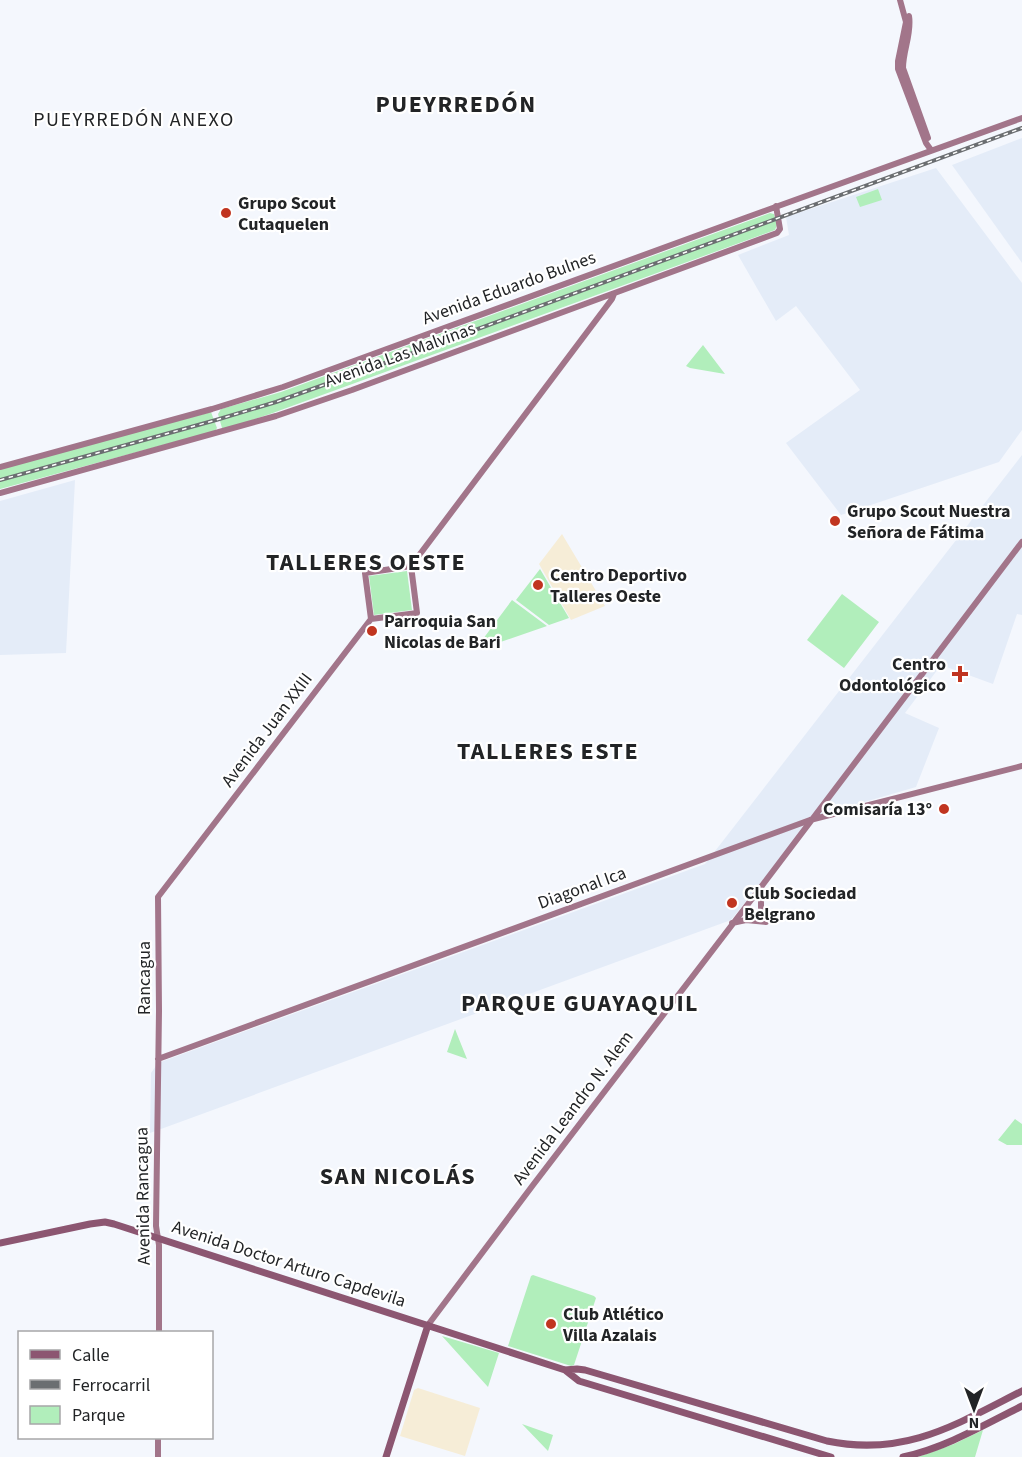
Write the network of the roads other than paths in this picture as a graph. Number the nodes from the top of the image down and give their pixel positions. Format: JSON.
{"nodes":[{"id":1,"x":902,"y":0,"type":"edge"},
{"id":2,"x":1022,"y":118,"type":"edge"},
{"id":3,"x":931,"y":150,"type":"junction"},
{"id":4,"x":776,"y":206,"type":"junction"},
{"id":5,"x":614,"y":294,"type":"junction"},
{"id":6,"x":0,"y":467,"type":"edge"},
{"id":7,"x":0,"y":493,"type":"edge"},
{"id":8,"x":1022,"y":542,"type":"edge"},
{"id":9,"x":411,"y":566,"type":"junction"},
{"id":10,"x":371,"y":619,"type":"junction"},
{"id":11,"x":1022,"y":765,"type":"edge"},
{"id":12,"x":810,"y":820,"type":"junction"},
{"id":13,"x":761,"y":887,"type":"junction"},
{"id":14,"x":158,"y":897,"type":"joint"},
{"id":15,"x":732,"y":924,"type":"junction"},
{"id":16,"x":158,"y":1059,"type":"junction"},
{"id":17,"x":159,"y":1237,"type":"junction"},
{"id":18,"x":0,"y":1243,"type":"edge"},
{"id":19,"x":428,"y":1325,"type":"junction"},
{"id":20,"x":159,"y":1331,"type":"edge"},
{"id":21,"x":565,"y":1370,"type":"junction"},
{"id":22,"x":1022,"y":1391,"type":"edge"},
{"id":23,"x":1022,"y":1406,"type":"edge"},
{"id":24,"x":158,"y":1439,"type":"edge"},
{"id":25,"x":158,"y":1457,"type":"edge"},
{"id":26,"x":386,"y":1457,"type":"edge"},
{"id":27,"x":831,"y":1457,"type":"edge"},
{"id":28,"x":903,"y":1457,"type":"edge"}],
"edges":[{"from":1,"to":3,"type":"main road"},
{"from":2,"to":3,"type":"main road","name":"Avenida Eduardo Bulnes"},
{"from":3,"to":4,"type":"main road","name":"Avenida Eduardo Bulnes"},
{"from":4,"to":5,"type":"main road","name":"Avenida Las Malvinas"},
{"from":4,"to":6,"type":"main road","name":"Avenida Eduardo Bulnes"},
{"from":5,"to":7,"type":"main road","name":"Avenida Las Malvinas"},
{"from":5,"to":9,"type":"main road"},
{"from":8,"to":12,"type":"main road","name":"Avenida Leandro N. Alem"},
{"from":9,"to":10,"type":"main road"},
{"from":9,"to":10,"type":"main road"},
{"from":10,"to":14,"type":"main road","name":"Avenida Juan XXIII"},
{"from":11,"to":12,"type":"main road","name":"Diagonal Ica"},
{"from":12,"to":13,"type":"main road","name":"Avenida Leandro N. Alem"},
{"from":12,"to":16,"type":"main road","name":"Diagonal Ica"},
{"from":13,"to":15,"type":"main road","name":"Avenida Leandro N. Alem"},
{"from":13,"to":15,"type":"main road"},
{"from":14,"to":16,"type":"main road","name":"Rancagua"},
{"from":15,"to":19,"type":"main road","name":"Avenida Leandro N. Alem"},
{"from":16,"to":17,"type":"main road","name":"Avenida Rancagua"},
{"from":17,"to":18,"type":"main road","name":"Avenida Doctor Arturo Capdevila"},
{"from":17,"to":19,"type":"main road","name":"Avenida Doctor Arturo Capdevila"},
{"from":17,"to":20,"type":"main road","name":"Avenida Rancagua"},
{"from":19,"to":21,"type":"main road","name":"Avenida Doctor Arturo Capdevila"},
{"from":19,"to":26,"type":"main road","name":"Avenida Leandro N. Alem"},
{"from":21,"to":22,"type":"main road","name":"Avenida Doctor Arturo Capdevila"},
{"from":21,"to":27,"type":"main road","name":"Avenida Doctor Arturo Capdevila"},
{"from":23,"to":28,"type":"main road"},
{"from":24,"to":25,"type":"main road"}]}
